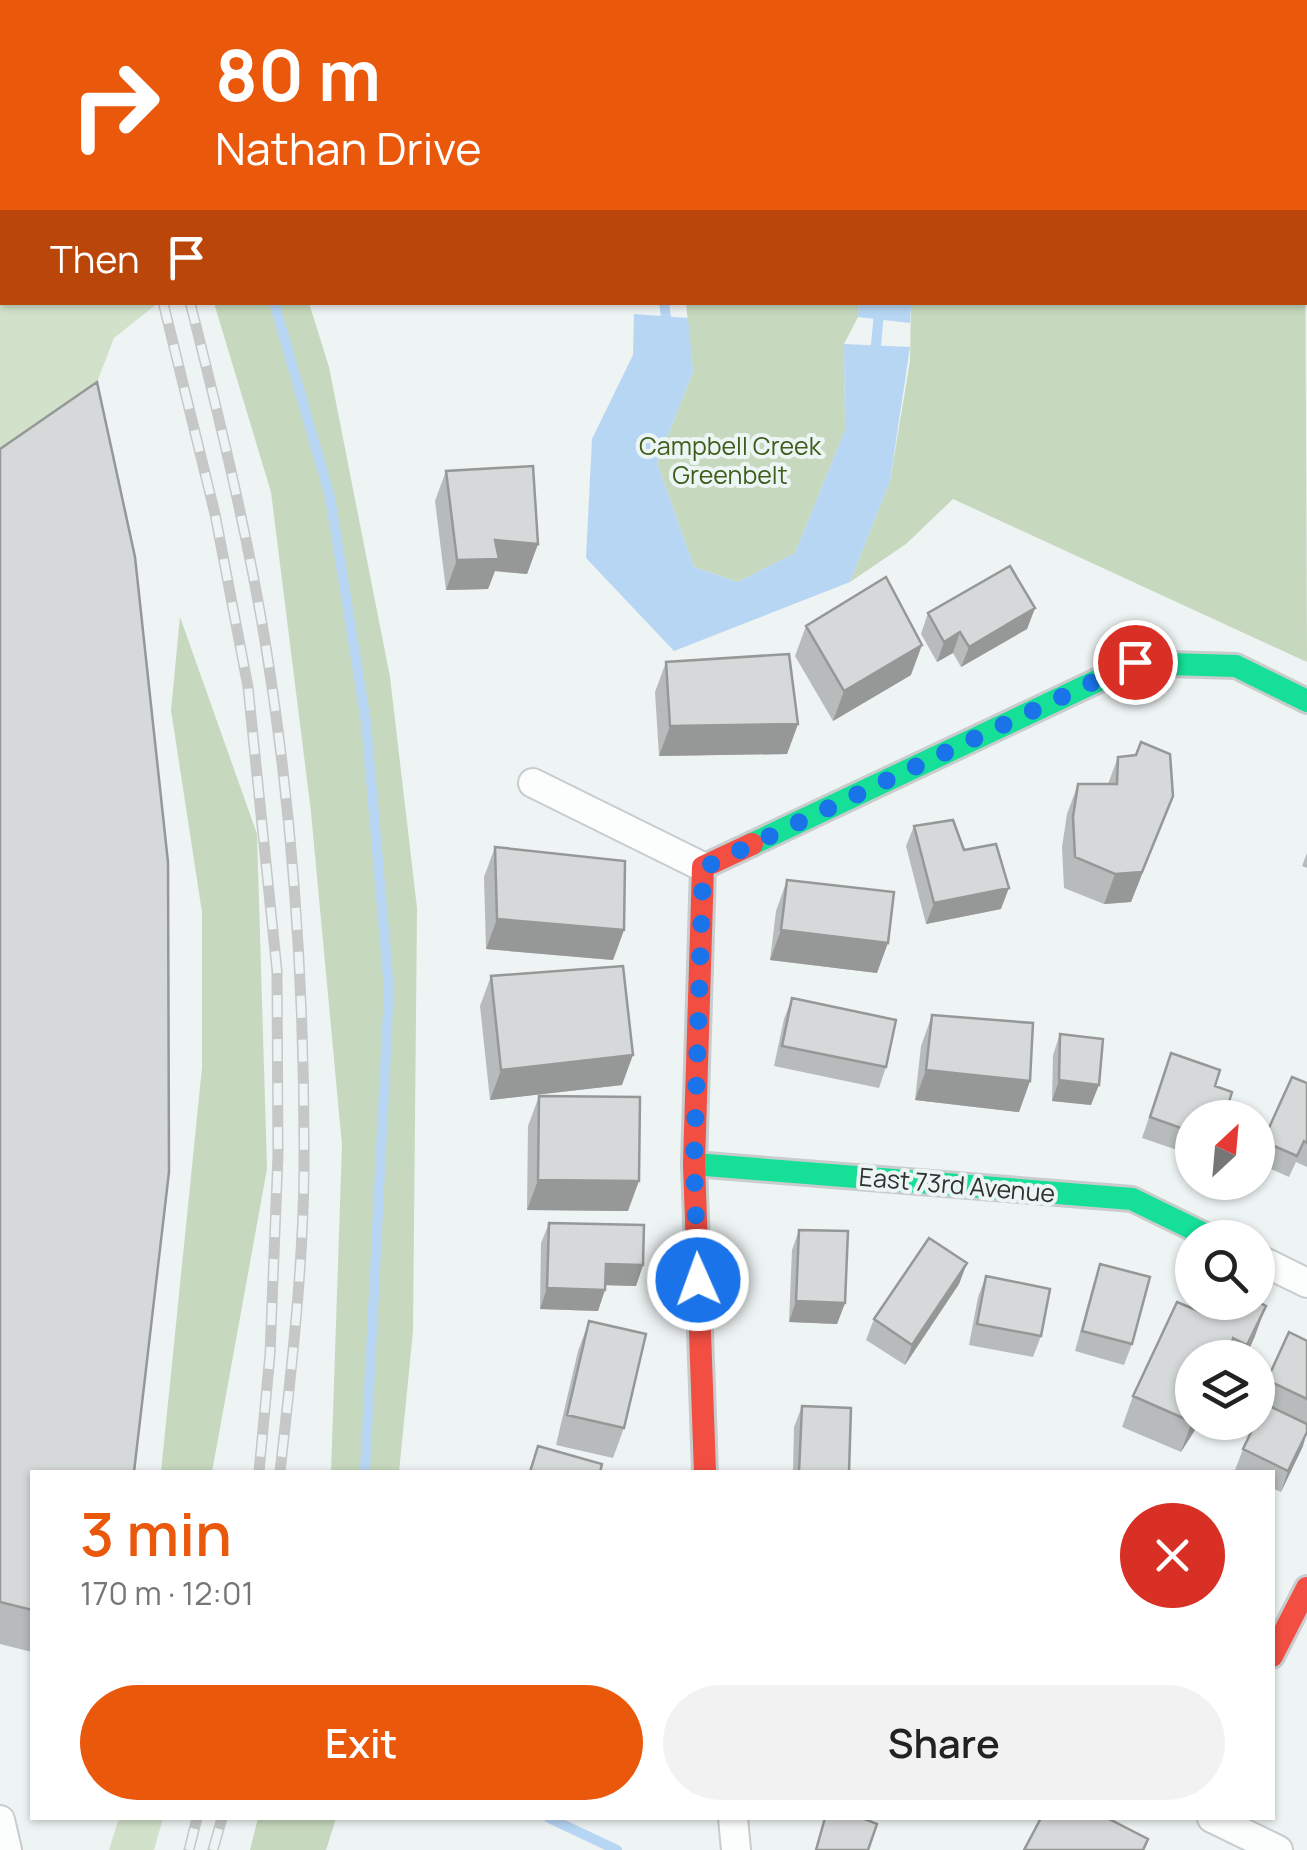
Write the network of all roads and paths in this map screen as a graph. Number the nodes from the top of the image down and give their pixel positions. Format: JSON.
{"nodes":[{"id":1,"x":1307,"y":700,"type":"edge"},
{"id":2,"x":533,"y":783,"type":"dead end"},
{"id":3,"x":703,"y":868,"type":"junction"},
{"id":4,"x":694,"y":1164,"type":"junction"},
{"id":5,"x":1175,"y":1220,"type":"edge"},
{"id":6,"x":1275,"y":1268,"type":"edge"},
{"id":7,"x":1307,"y":1284,"type":"edge"},
{"id":8,"x":705,"y":1470,"type":"edge"},
{"id":9,"x":1307,"y":1588,"type":"edge"},
{"id":10,"x":1275,"y":1650,"type":"edge"},
{"id":11,"x":0,"y":1820,"type":"edge"},
{"id":12,"x":732,"y":1820,"type":"edge"},
{"id":13,"x":1216,"y":1820,"type":"edge"},
{"id":14,"x":7,"y":1850,"type":"edge"},
{"id":15,"x":736,"y":1850,"type":"edge"},
{"id":16,"x":1278,"y":1850,"type":"edge"}],
"edges":[{"from":1,"to":3,"type":"street"},
{"from":2,"to":3,"type":"street"},
{"from":3,"to":4,"type":"street"},
{"from":4,"to":5,"type":"street","name":"East 73rd Avenue"},
{"from":4,"to":8,"type":"street"},
{"from":6,"to":7,"type":"street"},
{"from":9,"to":10,"type":"street"},
{"from":11,"to":14,"type":"street"},
{"from":12,"to":15,"type":"street"},
{"from":13,"to":16,"type":"street"}]}
